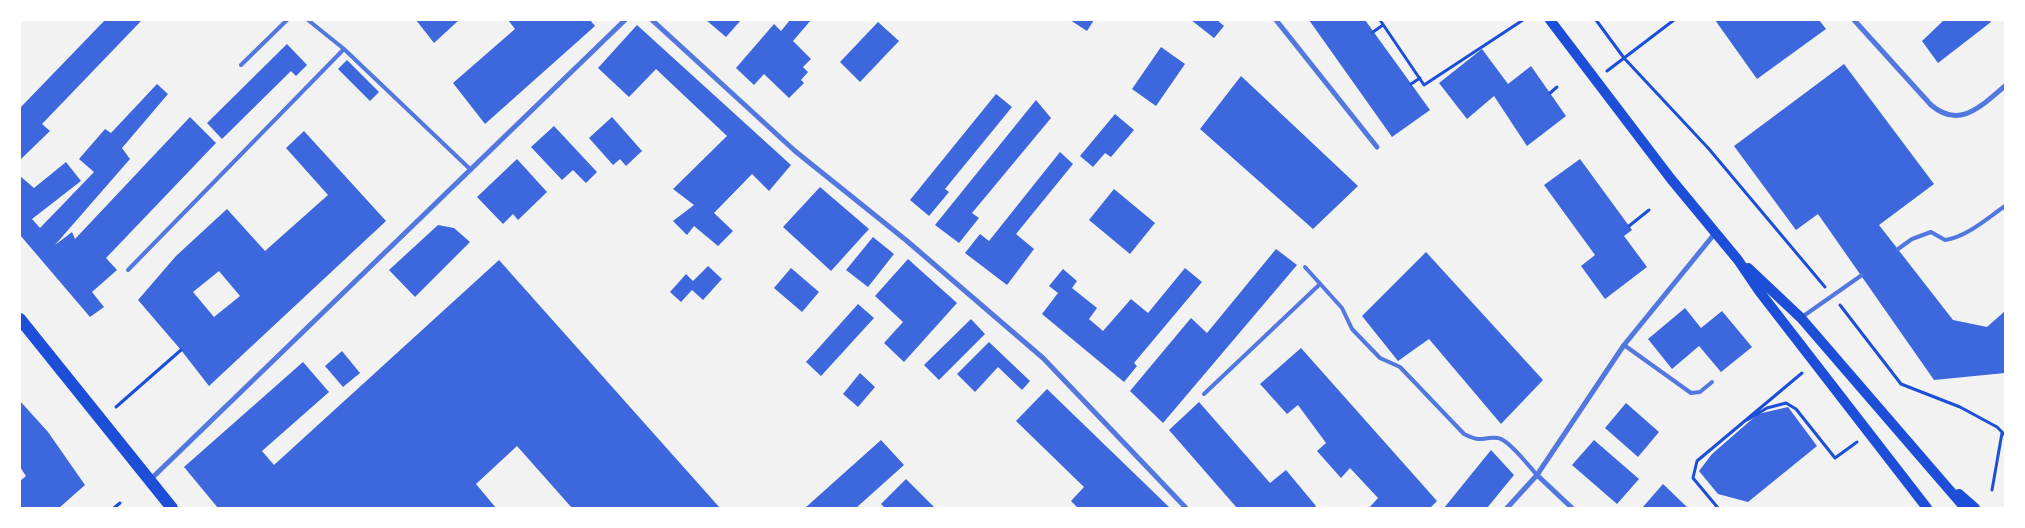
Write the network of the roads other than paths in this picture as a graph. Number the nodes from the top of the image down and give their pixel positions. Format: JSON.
{"nodes":[{"id":1,"x":287,"y":20,"type":"edge"},
{"id":2,"x":308,"y":20,"type":"edge"},
{"id":3,"x":625,"y":20,"type":"edge"},
{"id":4,"x":652,"y":20,"type":"edge"},
{"id":5,"x":1276,"y":20,"type":"edge"},
{"id":6,"x":1550,"y":20,"type":"edge"},
{"id":7,"x":1854,"y":20,"type":"edge"},
{"id":8,"x":344,"y":50,"type":"junction"},
{"id":9,"x":241,"y":65,"type":"dead end"},
{"id":10,"x":2005,"y":86,"type":"edge"},
{"id":11,"x":1378,"y":147,"type":"dead end"},
{"id":12,"x":471,"y":170,"type":"junction"},
{"id":13,"x":2005,"y":206,"type":"edge"},
{"id":14,"x":1716,"y":232,"type":"junction"},
{"id":15,"x":1898,"y":249,"type":"dead end"},
{"id":16,"x":1738,"y":260,"type":"junction"},
{"id":17,"x":1305,"y":267,"type":"dead end"},
{"id":18,"x":128,"y":270,"type":"dead end"},
{"id":19,"x":1862,"y":275,"type":"dead end"},
{"id":20,"x":1320,"y":284,"type":"junction"},
{"id":21,"x":1801,"y":318,"type":"junction"},
{"id":22,"x":20,"y":319,"type":"edge"},
{"id":23,"x":1624,"y":345,"type":"junction"},
{"id":24,"x":1712,"y":382,"type":"dead end"},
{"id":25,"x":1204,"y":394,"type":"dead end"},
{"id":26,"x":1537,"y":475,"type":"junction"},
{"id":27,"x":1937,"y":475,"type":"junction"},
{"id":28,"x":152,"y":479,"type":"junction"},
{"id":29,"x":172,"y":508,"type":"edge"},
{"id":30,"x":1186,"y":508,"type":"edge"},
{"id":31,"x":1507,"y":508,"type":"edge"},
{"id":32,"x":1572,"y":508,"type":"edge"},
{"id":33,"x":1927,"y":508,"type":"edge"},
{"id":34,"x":1964,"y":508,"type":"edge"},
{"id":35,"x":1976,"y":508,"type":"edge"}],
"edges":[{"from":1,"to":9,"type":"lane"},
{"from":2,"to":8,"type":"lane"},
{"from":3,"to":12,"type":"street"},
{"from":4,"to":30,"type":"street"},
{"from":5,"to":11,"type":"street"},
{"from":6,"to":14,"type":"main road"},
{"from":7,"to":10,"type":"street"},
{"from":8,"to":12,"type":"lane"},
{"from":8,"to":18,"type":"lane"},
{"from":12,"to":28,"type":"street"},
{"from":13,"to":15,"type":"lane"},
{"from":14,"to":16,"type":"main road"},
{"from":14,"to":23,"type":"street"},
{"from":16,"to":21,"type":"main road"},
{"from":16,"to":33,"type":"main road"},
{"from":17,"to":20,"type":"lane"},
{"from":19,"to":21,"type":"lane"},
{"from":20,"to":25,"type":"lane"},
{"from":20,"to":26,"type":"lane"},
{"from":21,"to":27,"type":"main road"},
{"from":22,"to":28,"type":"main road"},
{"from":23,"to":24,"type":"lane"},
{"from":23,"to":26,"type":"street"},
{"from":26,"to":31,"type":"street"},
{"from":26,"to":32,"type":"street"},
{"from":27,"to":34,"type":"main road"},
{"from":27,"to":35,"type":"main road"},
{"from":28,"to":29,"type":"main road"}]}
